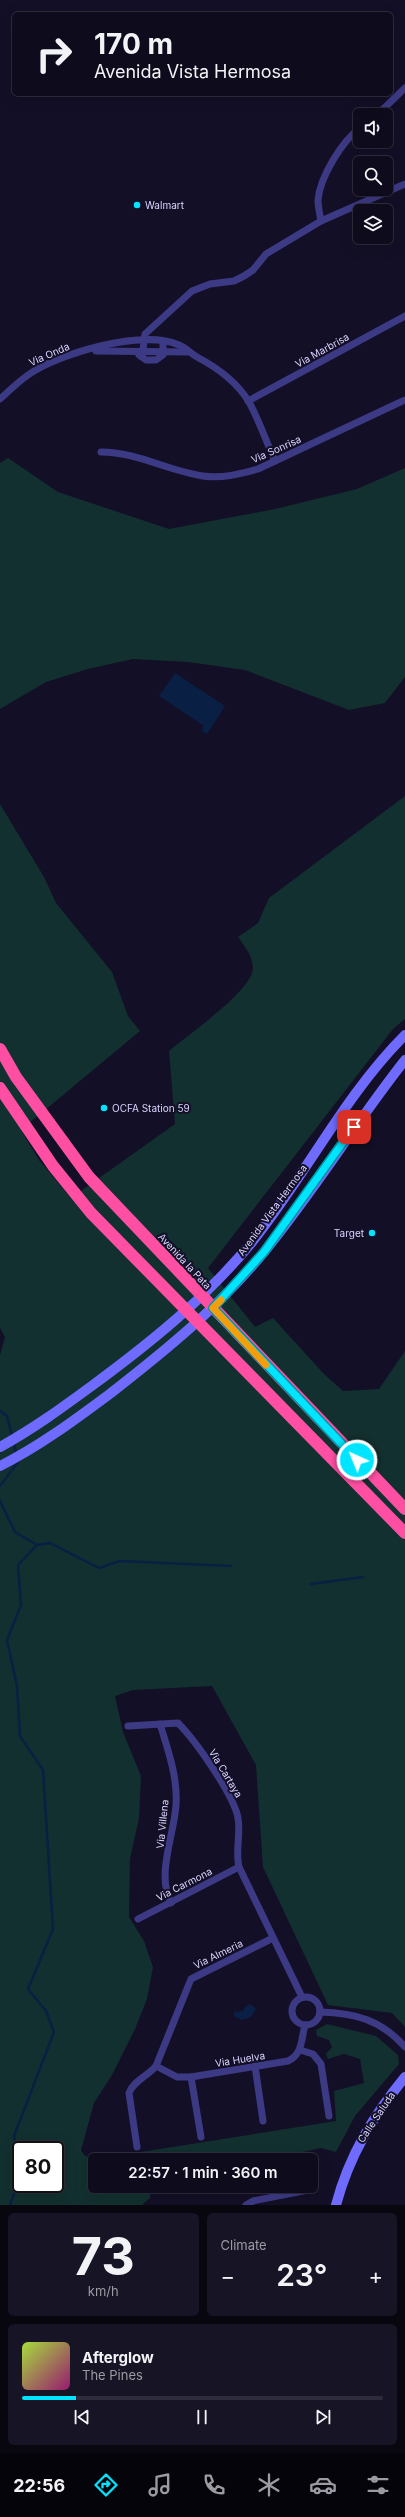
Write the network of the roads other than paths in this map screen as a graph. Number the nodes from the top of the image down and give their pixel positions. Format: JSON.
{"nodes":[{"id":1,"x":405,"y":88,"type":"edge"},
{"id":2,"x":384,"y":108,"type":"edge"},
{"id":3,"x":353,"y":133,"type":"edge"},
{"id":4,"x":405,"y":184,"type":"edge"},
{"id":5,"x":322,"y":221,"type":"junction"},
{"id":6,"x":405,"y":316,"type":"edge"},
{"id":7,"x":144,"y":340,"type":"junction"},
{"id":8,"x":163,"y":341,"type":"junction"},
{"id":9,"x":92,"y":350,"type":"junction"},
{"id":10,"x":163,"y":352,"type":"junction"},
{"id":11,"x":188,"y":352,"type":"junction"},
{"id":12,"x":142,"y":354,"type":"junction"},
{"id":13,"x":0,"y":399,"type":"edge"},
{"id":14,"x":405,"y":400,"type":"edge"},
{"id":15,"x":248,"y":402,"type":"junction"},
{"id":16,"x":101,"y":452,"type":"dead end"},
{"id":17,"x":275,"y":461,"type":"junction"},
{"id":18,"x":405,"y":1035,"type":"edge"},
{"id":19,"x":0,"y":1049,"type":"edge"},
{"id":20,"x":405,"y":1060,"type":"edge"},
{"id":21,"x":0,"y":1088,"type":"edge"},
{"id":22,"x":202,"y":1296,"type":"junction"},
{"id":23,"x":213,"y":1308,"type":"junction"},
{"id":24,"x":186,"y":1311,"type":"junction"},
{"id":25,"x":197,"y":1323,"type":"junction"},
{"id":26,"x":0,"y":1447,"type":"edge"},
{"id":27,"x":0,"y":1466,"type":"edge"},
{"id":28,"x":405,"y":1509,"type":"edge"},
{"id":29,"x":405,"y":1533,"type":"edge"},
{"id":30,"x":160,"y":1724,"type":"junction"},
{"id":31,"x":128,"y":1726,"type":"dead end"},
{"id":32,"x":239,"y":1868,"type":"junction"},
{"id":33,"x":171,"y":1903,"type":"junction"},
{"id":34,"x":138,"y":1919,"type":"dead end"},
{"id":35,"x":273,"y":1938,"type":"junction"},
{"id":36,"x":302,"y":1997,"type":"junction"},
{"id":37,"x":320,"y":2012,"type":"junction"},
{"id":38,"x":305,"y":2025,"type":"junction"},
{"id":39,"x":405,"y":2047,"type":"edge"},
{"id":40,"x":300,"y":2050,"type":"junction"},
{"id":41,"x":156,"y":2066,"type":"junction"},
{"id":42,"x":254,"y":2066,"type":"junction"},
{"id":43,"x":191,"y":2077,"type":"junction"},
{"id":44,"x":405,"y":2077,"type":"edge"},
{"id":45,"x":329,"y":2116,"type":"dead end"},
{"id":46,"x":263,"y":2121,"type":"dead end"},
{"id":47,"x":201,"y":2137,"type":"dead end"},
{"id":48,"x":136,"y":2147,"type":"dead end"},
{"id":49,"x":293,"y":2193,"type":"edge"},
{"id":50,"x":246,"y":2205,"type":"edge"},
{"id":51,"x":336,"y":2205,"type":"edge"}],
"edges":[{"from":1,"to":2,"type":"street"},
{"from":3,"to":5,"type":"street"},
{"from":4,"to":5,"type":"street"},
{"from":5,"to":7,"type":"street"},
{"from":6,"to":15,"type":"street","name":"Via Marbrisa"},
{"from":7,"to":8,"type":"street","name":"Via Onda"},
{"from":7,"to":9,"type":"street","name":"Via Onda"},
{"from":7,"to":12,"type":"street"},
{"from":8,"to":10,"type":"street"},
{"from":8,"to":11,"type":"street","name":"Via Onda"},
{"from":9,"to":12,"type":"street","name":"Via Onda"},
{"from":9,"to":13,"type":"street","name":"Via Onda"},
{"from":10,"to":11,"type":"street","name":"Via Onda"},
{"from":10,"to":12,"type":"street","name":"Via Onda"},
{"from":11,"to":15,"type":"street","name":"Via Onda"},
{"from":14,"to":17,"type":"street","name":"Via Sonrisa"},
{"from":15,"to":17,"type":"street","name":"Via Onda"},
{"from":16,"to":17,"type":"street","name":"Via Sonrisa"},
{"from":18,"to":22,"type":"main road","name":"Avenida Vista Hermosa"},
{"from":19,"to":22,"type":"highway","name":"Avenida la Pata"},
{"from":20,"to":23,"type":"main road","name":"Avenida Vista Hermosa"},
{"from":21,"to":24,"type":"highway"},
{"from":22,"to":23,"type":"highway","name":"Avenida la Pata"},
{"from":22,"to":24,"type":"main road","name":"Avenida Vista Hermosa"},
{"from":23,"to":25,"type":"main road","name":"Avenida Vista Hermosa"},
{"from":23,"to":28,"type":"highway","name":"Avenida la Pata"},
{"from":24,"to":25,"type":"highway"},
{"from":24,"to":26,"type":"main road","name":"Avenida Vista Hermosa"},
{"from":25,"to":27,"type":"main road","name":"Avenida Vista Hermosa"},
{"from":25,"to":29,"type":"highway"},
{"from":30,"to":31,"type":"street","name":"Via Cartaya"},
{"from":30,"to":32,"type":"street","name":"Via Cartaya"},
{"from":30,"to":33,"type":"street","name":"Via Villena"},
{"from":32,"to":33,"type":"street","name":"Via Carmona"},
{"from":32,"to":35,"type":"street","name":"Via Cartaya"},
{"from":33,"to":34,"type":"street","name":"Via Carmona"},
{"from":35,"to":36,"type":"street","name":"Via Cartaya"},
{"from":35,"to":41,"type":"street","name":"Via Almeria"},
{"from":36,"to":37,"type":"street"},
{"from":36,"to":38,"type":"street"},
{"from":37,"to":38,"type":"street"},
{"from":37,"to":39,"type":"street"},
{"from":38,"to":40,"type":"street"},
{"from":40,"to":42,"type":"street","name":"Via Huelva"},
{"from":40,"to":45,"type":"street"},
{"from":41,"to":43,"type":"street","name":"Via Huelva"},
{"from":41,"to":48,"type":"street"},
{"from":42,"to":43,"type":"street","name":"Via Huelva"},
{"from":42,"to":46,"type":"street"},
{"from":43,"to":47,"type":"street"},
{"from":44,"to":51,"type":"main road","name":"Calle Saluda"},
{"from":49,"to":50,"type":"street"}]}
